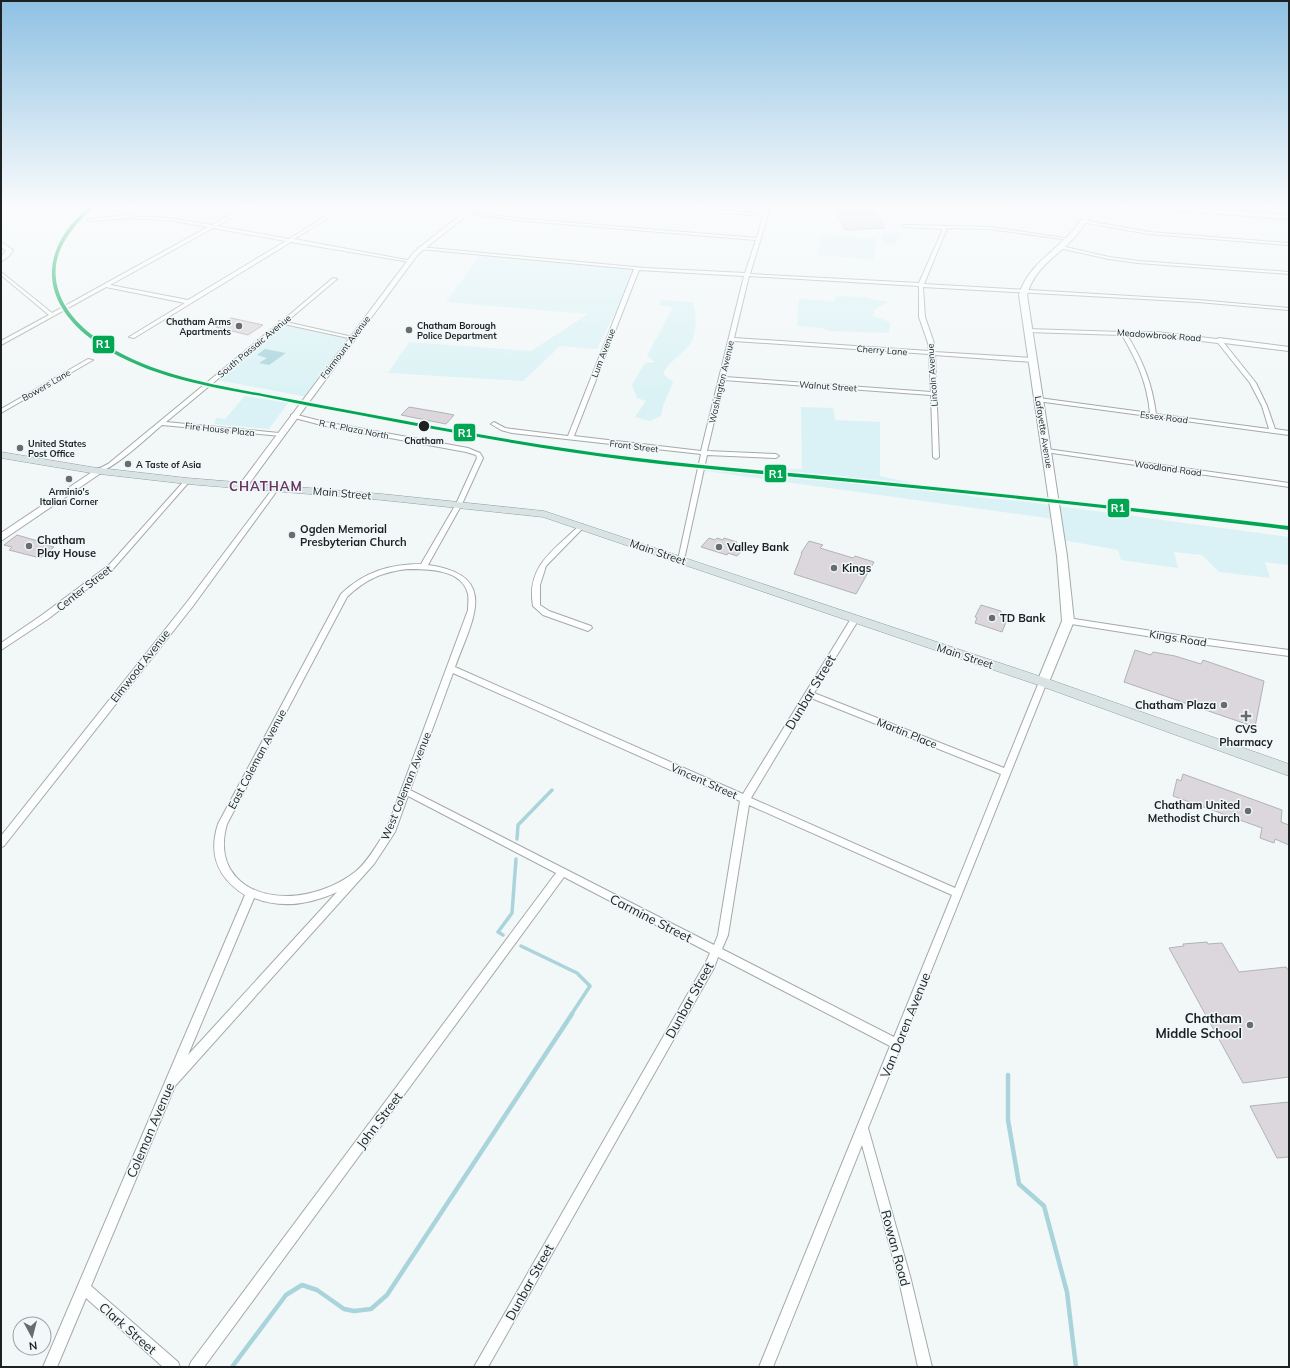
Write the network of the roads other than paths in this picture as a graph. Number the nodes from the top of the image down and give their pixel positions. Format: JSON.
{"nodes":[{"id":1,"x":637,"y":268,"type":"edge"},
{"id":2,"x":137,"y":269,"type":"edge"},
{"id":3,"x":243,"y":269,"type":"edge"},
{"id":4,"x":404,"y":269,"type":"edge"},
{"id":5,"x":650,"y":269,"type":"edge"},
{"id":6,"x":749,"y":269,"type":"edge"},
{"id":7,"x":928,"y":269,"type":"edge"},
{"id":8,"x":1037,"y":269,"type":"edge"},
{"id":9,"x":1232,"y":269,"type":"edge"},
{"id":10,"x":1,"y":273,"type":"edge"},
{"id":11,"x":1289,"y":273,"type":"edge"},
{"id":12,"x":747,"y":275,"type":"junction"},
{"id":13,"x":335,"y":279,"type":"dead end"},
{"id":14,"x":921,"y":285,"type":"junction"},
{"id":15,"x":106,"y":286,"type":"junction"},
{"id":16,"x":1024,"y":291,"type":"junction"},
{"id":17,"x":189,"y":302,"type":"junction"},
{"id":18,"x":1289,"y":309,"type":"edge"},
{"id":19,"x":52,"y":315,"type":"junction"},
{"id":20,"x":281,"y":322,"type":"junction"},
{"id":21,"x":1028,"y":331,"type":"junction"},
{"id":22,"x":1123,"y":332,"type":"junction"},
{"id":23,"x":132,"y":337,"type":"dead end"},
{"id":24,"x":351,"y":338,"type":"junction"},
{"id":25,"x":731,"y":339,"type":"junction"},
{"id":26,"x":1219,"y":340,"type":"junction"},
{"id":27,"x":1,"y":343,"type":"edge"},
{"id":28,"x":1289,"y":349,"type":"edge"},
{"id":29,"x":932,"y":354,"type":"junction"},
{"id":30,"x":90,"y":360,"type":"dead end"},
{"id":31,"x":1033,"y":360,"type":"junction"},
{"id":32,"x":722,"y":378,"type":"junction"},
{"id":33,"x":934,"y":394,"type":"junction"},
{"id":34,"x":1039,"y":400,"type":"junction"},
{"id":35,"x":1,"y":411,"type":"edge"},
{"id":36,"x":1153,"y":415,"type":"junction"},
{"id":37,"x":293,"y":416,"type":"junction"},
{"id":38,"x":162,"y":423,"type":"junction"},
{"id":39,"x":494,"y":424,"type":"dead end"},
{"id":40,"x":1272,"y":430,"type":"junction"},
{"id":41,"x":1289,"y":433,"type":"edge"},
{"id":42,"x":279,"y":435,"type":"junction"},
{"id":43,"x":570,"y":438,"type":"junction"},
{"id":44,"x":1047,"y":451,"type":"junction"},
{"id":45,"x":704,"y":453,"type":"junction"},
{"id":46,"x":1,"y":455,"type":"edge"},
{"id":47,"x":776,"y":456,"type":"dead end"},
{"id":48,"x":936,"y":457,"type":"dead end"},
{"id":49,"x":98,"y":471,"type":"junction"},
{"id":50,"x":187,"y":481,"type":"junction"},
{"id":51,"x":1289,"y":485,"type":"edge"},
{"id":52,"x":243,"y":486,"type":"junction"},
{"id":53,"x":276,"y":488,"type":"junction"},
{"id":54,"x":459,"y":504,"type":"junction"},
{"id":55,"x":582,"y":526,"type":"junction"},
{"id":56,"x":1,"y":538,"type":"edge"},
{"id":57,"x":681,"y":560,"type":"junction"},
{"id":58,"x":424,"y":566,"type":"junction"},
{"id":59,"x":855,"y":619,"type":"junction"},
{"id":60,"x":1068,"y":621,"type":"junction"},
{"id":61,"x":588,"y":628,"type":"dead end"},
{"id":62,"x":1,"y":647,"type":"edge"},
{"id":63,"x":1289,"y":653,"type":"edge"},
{"id":64,"x":451,"y":669,"type":"junction"},
{"id":65,"x":1043,"y":682,"type":"junction"},
{"id":66,"x":809,"y":694,"type":"junction"},
{"id":67,"x":1289,"y":770,"type":"edge"},
{"id":68,"x":1005,"y":772,"type":"junction"},
{"id":69,"x":405,"y":791,"type":"junction"},
{"id":70,"x":745,"y":799,"type":"junction"},
{"id":71,"x":1,"y":843,"type":"edge"},
{"id":72,"x":562,"y":872,"type":"junction"},
{"id":73,"x":360,"y":874,"type":"junction"},
{"id":74,"x":251,"y":893,"type":"junction"},
{"id":75,"x":957,"y":893,"type":"junction"},
{"id":76,"x":716,"y":951,"type":"junction"},
{"id":77,"x":897,"y":1044,"type":"junction"},
{"id":78,"x":169,"y":1084,"type":"junction"},
{"id":79,"x":863,"y":1129,"type":"junction"},
{"id":80,"x":84,"y":1288,"type":"junction"},
{"id":81,"x":50,"y":1367,"type":"edge"},
{"id":82,"x":173,"y":1367,"type":"edge"},
{"id":83,"x":196,"y":1367,"type":"edge"},
{"id":84,"x":481,"y":1367,"type":"edge"},
{"id":85,"x":766,"y":1367,"type":"edge"},
{"id":86,"x":926,"y":1367,"type":"edge"}],
"edges":[{"from":1,"to":43,"type":"street","name":"Lum Avenue"},
{"from":2,"to":15,"type":"street"},
{"from":3,"to":17,"type":"street"},
{"from":4,"to":24,"type":"street","name":"Fairmount Avenue"},
{"from":5,"to":12,"type":"street"},
{"from":6,"to":12,"type":"street","name":"Washington Avenue"},
{"from":7,"to":14,"type":"street","name":"Lincoln Avenue"},
{"from":8,"to":16,"type":"street"},
{"from":9,"to":11,"type":"street"},
{"from":10,"to":19,"type":"street"},
{"from":12,"to":14,"type":"street"},
{"from":12,"to":25,"type":"street","name":"Washington Avenue"},
{"from":13,"to":20,"type":"street","name":"South Passaic Avenue"},
{"from":14,"to":16,"type":"street"},
{"from":14,"to":29,"type":"street","name":"Lincoln Avenue"},
{"from":15,"to":17,"type":"street"},
{"from":15,"to":19,"type":"street"},
{"from":16,"to":18,"type":"street"},
{"from":16,"to":21,"type":"street","name":"Lafayette Avenue"},
{"from":17,"to":23,"type":"street"},
{"from":19,"to":27,"type":"street"},
{"from":20,"to":24,"type":"street"},
{"from":20,"to":38,"type":"street","name":"South Passaic Avenue"},
{"from":21,"to":22,"type":"street","name":"Meadowbrook Road"},
{"from":21,"to":31,"type":"street","name":"Lafayette Avenue"},
{"from":22,"to":26,"type":"street","name":"Meadowbrook Road"},
{"from":22,"to":36,"type":"street"},
{"from":24,"to":37,"type":"street","name":"Fairmount Avenue"},
{"from":25,"to":29,"type":"street","name":"Cherry Lane"},
{"from":25,"to":32,"type":"street","name":"Washington Avenue"},
{"from":26,"to":28,"type":"street","name":"Meadowbrook Road"},
{"from":26,"to":40,"type":"street"},
{"from":29,"to":31,"type":"street","name":"Cherry Lane"},
{"from":29,"to":33,"type":"street","name":"Lincoln Avenue"},
{"from":30,"to":35,"type":"street","name":"Bowers Lane"},
{"from":31,"to":34,"type":"street","name":"Lafayette Avenue"},
{"from":32,"to":33,"type":"street","name":"Walnut Street"},
{"from":32,"to":45,"type":"street","name":"Washington Avenue"},
{"from":33,"to":48,"type":"street","name":"Lincoln Avenue"},
{"from":34,"to":36,"type":"street","name":"Essex Road"},
{"from":34,"to":44,"type":"street","name":"Lafayette Avenue"},
{"from":36,"to":40,"type":"street","name":"Essex Road"},
{"from":37,"to":42,"type":"street","name":"Fairmount Avenue"},
{"from":37,"to":54,"type":"street","name":"R. R. Plaza North"},
{"from":38,"to":42,"type":"street","name":"Fire House Plaza"},
{"from":38,"to":49,"type":"street","name":"South Passaic Avenue"},
{"from":39,"to":43,"type":"street","name":"Front Street"},
{"from":40,"to":41,"type":"street","name":"Essex Road"},
{"from":42,"to":52,"type":"street","name":"Fairmount Avenue"},
{"from":43,"to":45,"type":"street","name":"Front Street"},
{"from":44,"to":51,"type":"street","name":"Woodland Road"},
{"from":44,"to":60,"type":"street","name":"Lafayette Avenue"},
{"from":45,"to":47,"type":"street","name":"Front Street"},
{"from":45,"to":57,"type":"street","name":"Washington Avenue"},
{"from":46,"to":49,"type":"main road","name":"Main Street"},
{"from":49,"to":50,"type":"main road","name":"Main Street"},
{"from":49,"to":56,"type":"street"},
{"from":50,"to":52,"type":"main road","name":"Main Street"},
{"from":50,"to":62,"type":"street","name":"Center Street"},
{"from":52,"to":53,"type":"main road","name":"Main Street"},
{"from":53,"to":54,"type":"main road","name":"Main Street"},
{"from":53,"to":71,"type":"street","name":"Elmwood Avenue"},
{"from":54,"to":55,"type":"main road","name":"Main Street"},
{"from":54,"to":58,"type":"street"},
{"from":55,"to":57,"type":"main road","name":"Main Street"},
{"from":55,"to":61,"type":"street"},
{"from":57,"to":59,"type":"main road","name":"Main Street"},
{"from":58,"to":64,"type":"street","name":"West Coleman Avenue"},
{"from":58,"to":74,"type":"street","name":"East Coleman Avenue"},
{"from":59,"to":65,"type":"main road","name":"Main Street"},
{"from":59,"to":66,"type":"street","name":"Dunbar Street"},
{"from":60,"to":63,"type":"street","name":"Kings Road"},
{"from":60,"to":65,"type":"street","name":"Lafayette Avenue"},
{"from":64,"to":69,"type":"street","name":"West Coleman Avenue"},
{"from":64,"to":70,"type":"street","name":"Vincent Street"},
{"from":65,"to":67,"type":"main road","name":"Main Street"},
{"from":65,"to":68,"type":"street","name":"Van Doren Avenue"},
{"from":66,"to":68,"type":"street","name":"Martin Place"},
{"from":66,"to":70,"type":"street","name":"Dunbar Street"},
{"from":68,"to":75,"type":"street","name":"Van Doren Avenue"},
{"from":69,"to":72,"type":"street","name":"Carmine Street"},
{"from":69,"to":73,"type":"street","name":"West Coleman Avenue"},
{"from":70,"to":75,"type":"street","name":"Vincent Street"},
{"from":70,"to":76,"type":"street","name":"Dunbar Street"},
{"from":72,"to":76,"type":"street","name":"Carmine Street"},
{"from":72,"to":83,"type":"street","name":"John Street"},
{"from":73,"to":74,"type":"street","name":"East Coleman Avenue"},
{"from":73,"to":78,"type":"street","name":"West Coleman Avenue"},
{"from":74,"to":78,"type":"street","name":"Coleman Avenue"},
{"from":75,"to":77,"type":"street","name":"Van Doren Avenue"},
{"from":76,"to":77,"type":"street","name":"Carmine Street"},
{"from":76,"to":84,"type":"street","name":"Dunbar Street"},
{"from":77,"to":79,"type":"street","name":"Van Doren Avenue"},
{"from":78,"to":80,"type":"street","name":"Coleman Avenue"},
{"from":79,"to":85,"type":"street","name":"Van Doren Avenue"},
{"from":79,"to":86,"type":"street","name":"Rowan Road"},
{"from":80,"to":81,"type":"street","name":"Coleman Avenue"},
{"from":80,"to":82,"type":"street","name":"Clark Street"}]}
